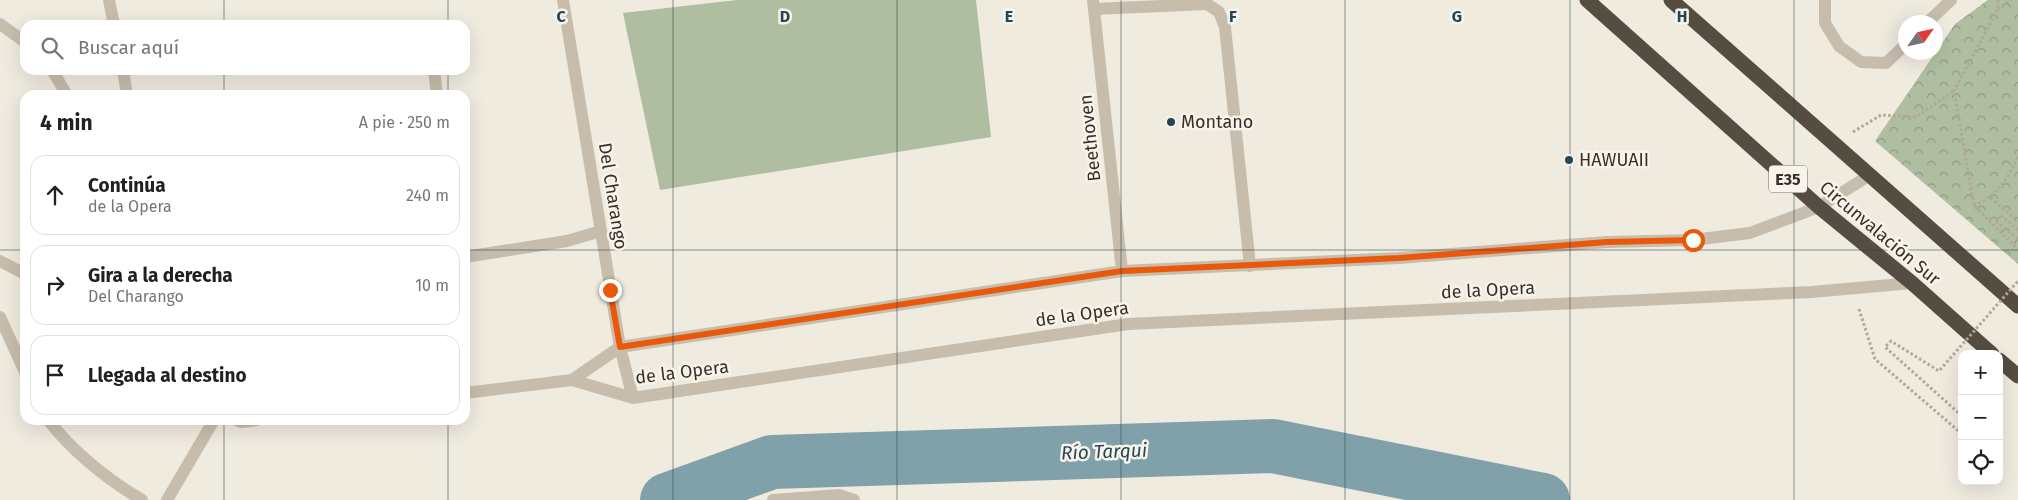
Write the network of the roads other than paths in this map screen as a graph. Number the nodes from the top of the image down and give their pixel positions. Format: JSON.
{"nodes":[{"id":1,"x":110,"y":0,"type":"edge"},
{"id":2,"x":563,"y":0,"type":"edge"},
{"id":3,"x":1587,"y":0,"type":"edge"},
{"id":4,"x":1671,"y":0,"type":"edge"},
{"id":5,"x":1825,"y":0,"type":"edge"},
{"id":6,"x":1951,"y":0,"type":"edge"},
{"id":7,"x":1093,"y":5,"type":"edge"},
{"id":8,"x":1935,"y":15,"type":"edge"},
{"id":9,"x":113,"y":20,"type":"edge"},
{"id":10,"x":0,"y":24,"type":"edge"},
{"id":11,"x":20,"y":38,"type":"edge"},
{"id":12,"x":1898,"y":52,"type":"edge"},
{"id":13,"x":55,"y":75,"type":"edge"},
{"id":14,"x":123,"y":75,"type":"edge"},
{"id":15,"x":435,"y":75,"type":"edge"},
{"id":16,"x":64,"y":90,"type":"edge"},
{"id":17,"x":126,"y":90,"type":"edge"},
{"id":18,"x":436,"y":90,"type":"edge"},
{"id":19,"x":1870,"y":175,"type":"junction"},
{"id":20,"x":1819,"y":207,"type":"junction"},
{"id":21,"x":601,"y":231,"type":"junction"},
{"id":22,"x":470,"y":255,"type":"edge"},
{"id":23,"x":0,"y":261,"type":"edge"},
{"id":24,"x":1250,"y":266,"type":"junction"},
{"id":25,"x":20,"y":271,"type":"edge"},
{"id":26,"x":1122,"y":271,"type":"junction"},
{"id":27,"x":1912,"y":283,"type":"junction"},
{"id":28,"x":2018,"y":306,"type":"edge"},
{"id":29,"x":0,"y":316,"type":"edge"},
{"id":30,"x":620,"y":347,"type":"junction"},
{"id":31,"x":1987,"y":350,"type":"edge"},
{"id":32,"x":20,"y":361,"type":"edge"},
{"id":33,"x":2003,"y":363,"type":"edge"},
{"id":34,"x":2018,"y":376,"type":"edge"},
{"id":35,"x":572,"y":380,"type":"junction"},
{"id":36,"x":470,"y":392,"type":"edge"},
{"id":37,"x":633,"y":398,"type":"junction"},
{"id":38,"x":52,"y":425,"type":"edge"},
{"id":39,"x":211,"y":425,"type":"edge"},
{"id":40,"x":142,"y":500,"type":"edge"},
{"id":41,"x":167,"y":500,"type":"edge"},
{"id":42,"x":773,"y":500,"type":"edge"},
{"id":43,"x":854,"y":500,"type":"edge"}],
"edges":[{"from":1,"to":9,"type":"street"},
{"from":2,"to":21,"type":"street","name":"Del Charango"},
{"from":3,"to":20,"type":"highway","name":"Circunvalación Sur","number":"E35"},
{"from":4,"to":19,"type":"highway","name":"Circunvalación Sur"},
{"from":5,"to":12,"type":"street"},
{"from":6,"to":8,"type":"street"},
{"from":7,"to":24,"type":"street"},
{"from":7,"to":26,"type":"street","name":"Beethoven"},
{"from":10,"to":11,"type":"street"},
{"from":13,"to":16,"type":"street"},
{"from":14,"to":17,"type":"street"},
{"from":15,"to":18,"type":"street"},
{"from":19,"to":20,"type":"street","name":"de la Opera"},
{"from":19,"to":28,"type":"highway","name":"Circunvalación Sur"},
{"from":20,"to":24,"type":"street","name":"de la Opera"},
{"from":20,"to":27,"type":"highway","name":"Circunvalación Sur","number":"E35"},
{"from":21,"to":22,"type":"street"},
{"from":21,"to":30,"type":"street","name":"Del Charango"},
{"from":23,"to":25,"type":"street"},
{"from":24,"to":26,"type":"street","name":"de la Opera"},
{"from":26,"to":30,"type":"street","name":"de la Opera"},
{"from":27,"to":31,"type":"highway","name":"Circunvalación Sur","number":"E35"},
{"from":27,"to":37,"type":"street","name":"de la Opera"},
{"from":29,"to":32,"type":"street"},
{"from":30,"to":35,"type":"street","name":"de la Opera"},
{"from":30,"to":37,"type":"street","name":"Del Charango"},
{"from":33,"to":34,"type":"highway"},
{"from":35,"to":36,"type":"street"},
{"from":35,"to":37,"type":"street","name":"de la Opera"},
{"from":38,"to":40,"type":"street"},
{"from":39,"to":41,"type":"street"},
{"from":42,"to":43,"type":"street"}]}
